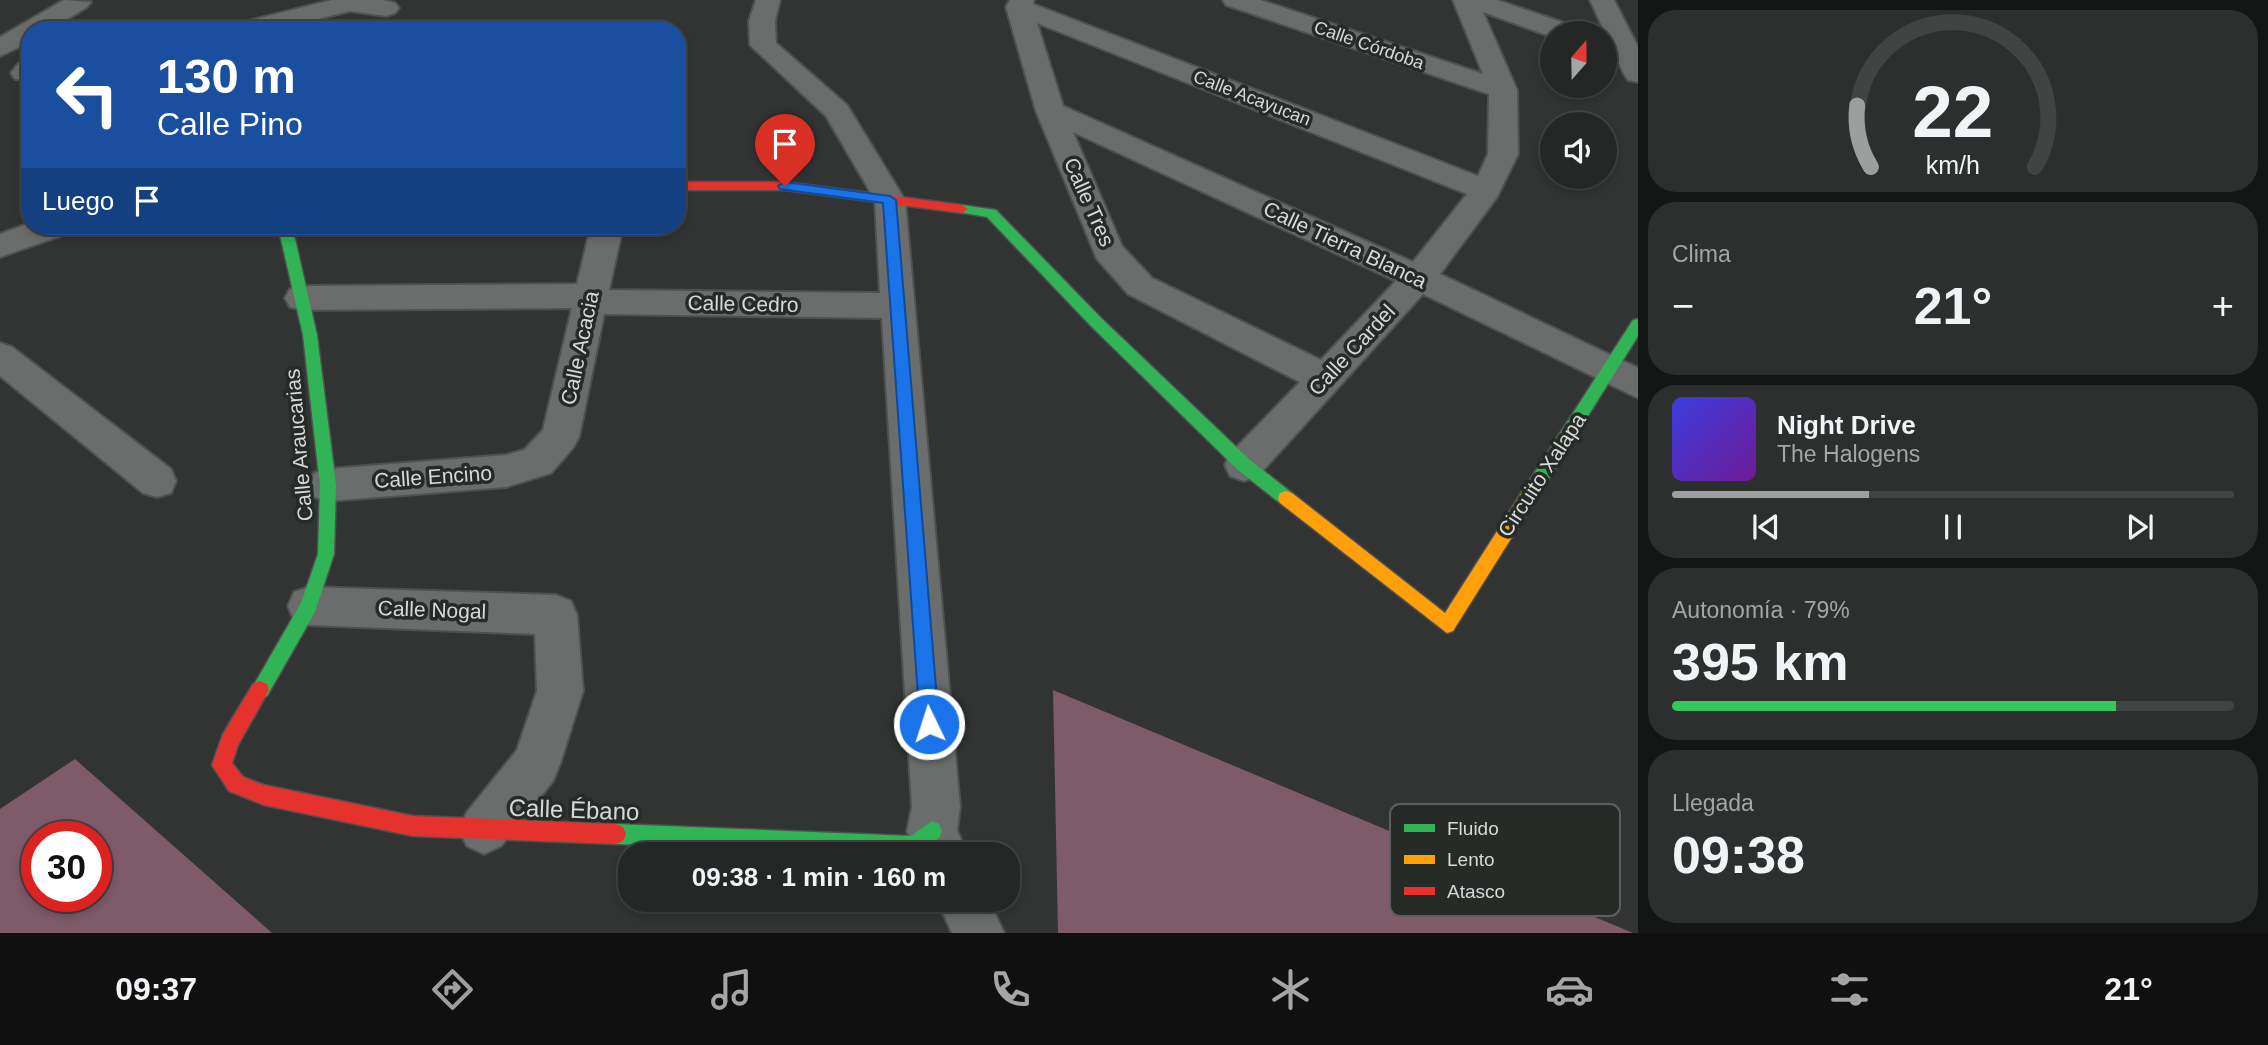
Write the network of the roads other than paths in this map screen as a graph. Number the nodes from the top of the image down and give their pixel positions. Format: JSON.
{"nodes":[{"id":1,"x":768,"y":0,"type":"edge"},
{"id":2,"x":1236,"y":0,"type":"edge"},
{"id":3,"x":1465,"y":0,"type":"edge"},
{"id":4,"x":1473,"y":0,"type":"edge"},
{"id":5,"x":1602,"y":0,"type":"edge"},
{"id":6,"x":79,"y":1,"type":"edge"},
{"id":7,"x":391,"y":4,"type":"edge"},
{"id":8,"x":1020,"y":4,"type":"edge"},
{"id":9,"x":45,"y":21,"type":"edge"},
{"id":10,"x":64,"y":21,"type":"edge"},
{"id":11,"x":276,"y":21,"type":"edge"},
{"id":12,"x":375,"y":21,"type":"edge"},
{"id":13,"x":1540,"y":24,"type":"edge"},
{"id":14,"x":21,"y":35,"type":"edge"},
{"id":15,"x":0,"y":48,"type":"edge"},
{"id":16,"x":1624,"y":59,"type":"edge"},
{"id":17,"x":1503,"y":90,"type":"junction"},
{"id":18,"x":1049,"y":111,"type":"junction"},
{"id":19,"x":686,"y":186,"type":"edge"},
{"id":20,"x":1486,"y":190,"type":"junction"},
{"id":21,"x":890,"y":200,"type":"junction"},
{"id":22,"x":30,"y":235,"type":"edge"},
{"id":23,"x":286,"y":235,"type":"edge"},
{"id":24,"x":605,"y":235,"type":"edge"},
{"id":25,"x":0,"y":246,"type":"edge"},
{"id":26,"x":1419,"y":278,"type":"junction"},
{"id":27,"x":302,"y":298,"type":"junction"},
{"id":28,"x":590,"y":299,"type":"junction"},
{"id":29,"x":897,"y":306,"type":"junction"},
{"id":30,"x":1638,"y":324,"type":"edge"},
{"id":31,"x":0,"y":356,"type":"edge"},
{"id":32,"x":1608,"y":371,"type":"junction"},
{"id":33,"x":1325,"y":378,"type":"junction"},
{"id":34,"x":1638,"y":384,"type":"edge"},
{"id":35,"x":537,"y":462,"type":"joint"},
{"id":36,"x":1244,"y":465,"type":"junction"},
{"id":37,"x":157,"y":481,"type":"dead end"},
{"id":38,"x":328,"y":485,"type":"junction"},
{"id":39,"x":309,"y":606,"type":"junction"},
{"id":40,"x":222,"y":765,"type":"joint"},
{"id":41,"x":484,"y":829,"type":"junction"},
{"id":42,"x":813,"y":842,"type":"edge"},
{"id":43,"x":937,"y":842,"type":"edge"},
{"id":44,"x":968,"y":912,"type":"edge"},
{"id":45,"x":978,"y":933,"type":"edge"}],
"edges":[{"from":1,"to":21,"type":"street"},
{"from":2,"to":17,"type":"street","name":"Calle Córdoba"},
{"from":3,"to":17,"type":"street","name":"Calle Cardel"},
{"from":4,"to":13,"type":"street"},
{"from":5,"to":16,"type":"street"},
{"from":6,"to":9,"type":"street"},
{"from":6,"to":10,"type":"street"},
{"from":7,"to":11,"type":"street"},
{"from":7,"to":12,"type":"street"},
{"from":8,"to":18,"type":"street","name":"Calle Tres"},
{"from":8,"to":20,"type":"street","name":"Calle Acayucan"},
{"from":14,"to":15,"type":"street"},
{"from":17,"to":20,"type":"street","name":"Calle Cardel"},
{"from":18,"to":26,"type":"street","name":"Calle Tierra Blanca"},
{"from":18,"to":33,"type":"street","name":"Calle Tres"},
{"from":19,"to":21,"type":"street"},
{"from":20,"to":26,"type":"street","name":"Calle Cardel"},
{"from":21,"to":29,"type":"street"},
{"from":21,"to":36,"type":"street"},
{"from":22,"to":25,"type":"street"},
{"from":23,"to":27,"type":"street","name":"Calle Araucarias"},
{"from":24,"to":28,"type":"street","name":"Calle Acacia"},
{"from":26,"to":32,"type":"street","name":"Calle Tierra Blanca"},
{"from":26,"to":33,"type":"street","name":"Calle Cardel"},
{"from":27,"to":28,"type":"street","name":"Calle Cedro"},
{"from":27,"to":38,"type":"street","name":"Calle Araucarias"},
{"from":28,"to":29,"type":"street","name":"Calle Cedro"},
{"from":28,"to":35,"type":"street","name":"Calle Acacia"},
{"from":29,"to":43,"type":"street"},
{"from":30,"to":32,"type":"street","name":"Circuito Xalapa"},
{"from":31,"to":37,"type":"street"},
{"from":32,"to":34,"type":"street","name":"Calle Tierra Blanca"},
{"from":32,"to":36,"type":"street","name":"Circuito Xalapa"},
{"from":33,"to":36,"type":"street","name":"Calle Cardel"},
{"from":35,"to":38,"type":"street","name":"Calle Encino"},
{"from":38,"to":39,"type":"street","name":"Calle Araucarias"},
{"from":39,"to":40,"type":"street","name":"Calle Araucarias"},
{"from":39,"to":41,"type":"street","name":"Calle Nogal"},
{"from":40,"to":41,"type":"street","name":"Calle Ébano"},
{"from":41,"to":42,"type":"street","name":"Calle Ébano"},
{"from":44,"to":45,"type":"street"}]}
